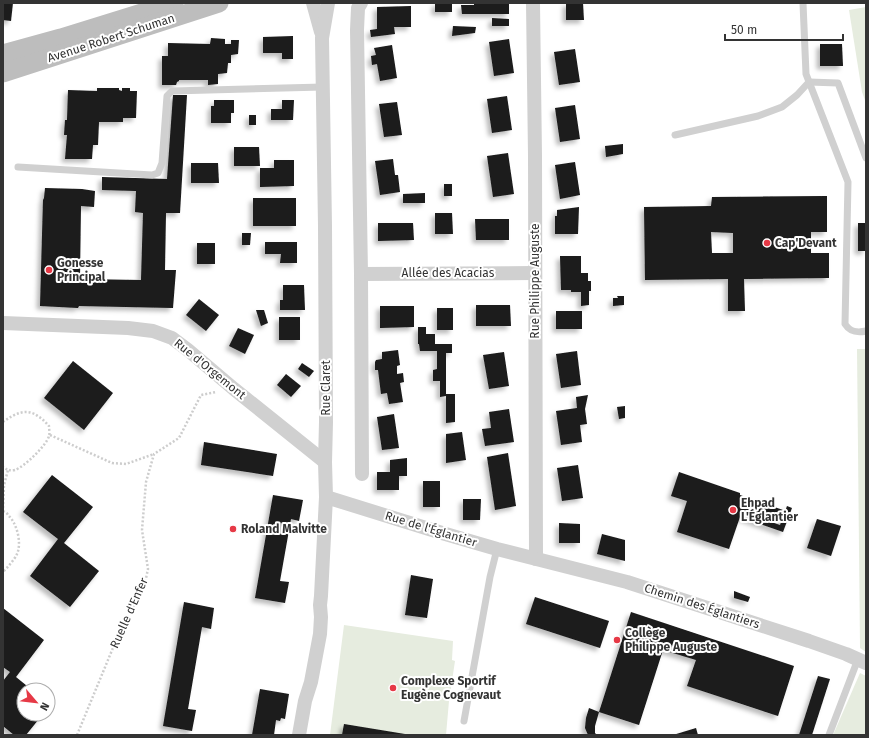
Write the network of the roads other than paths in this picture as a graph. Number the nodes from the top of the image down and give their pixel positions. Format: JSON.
{"nodes":[{"id":1,"x":174,"y":3,"type":"edge"},
{"id":2,"x":219,"y":3,"type":"edge"},
{"id":3,"x":313,"y":3,"type":"edge"},
{"id":4,"x":328,"y":3,"type":"edge"},
{"id":5,"x":533,"y":3,"type":"edge"},
{"id":6,"x":803,"y":3,"type":"edge"},
{"id":7,"x":360,"y":6,"type":"edge"},
{"id":8,"x":322,"y":38,"type":"junction"},
{"id":9,"x":3,"y":54,"type":"edge"},
{"id":10,"x":3,"y":73,"type":"edge"},
{"id":11,"x":809,"y":82,"type":"junction"},
{"id":12,"x":323,"y":87,"type":"junction"},
{"id":13,"x":675,"y":135,"type":"dead end"},
{"id":14,"x":866,"y":158,"type":"edge"},
{"id":15,"x":18,"y":167,"type":"dead end"},
{"id":16,"x":534,"y":273,"type":"junction"},
{"id":17,"x":361,"y":274,"type":"junction"},
{"id":18,"x":3,"y":324,"type":"edge"},
{"id":19,"x":866,"y":331,"type":"edge"},
{"id":20,"x":324,"y":462,"type":"junction"},
{"id":21,"x":362,"y":474,"type":"dead end"},
{"id":22,"x":326,"y":497,"type":"junction"},
{"id":23,"x":497,"y":548,"type":"junction"},
{"id":24,"x":536,"y":558,"type":"junction"},
{"id":25,"x":862,"y":661,"type":"edge"},
{"id":26,"x":464,"y":721,"type":"dead end"},
{"id":27,"x":299,"y":735,"type":"edge"},
{"id":28,"x":829,"y":735,"type":"edge"}],
"edges":[{"from":1,"to":9,"type":"main road","name":"Avenue Robert Schuman"},
{"from":2,"to":10,"type":"main road","name":"Avenue Robert Schuman"},
{"from":3,"to":8,"type":"street","name":"Rue Claret"},
{"from":4,"to":8,"type":"street","name":"Rue Claret"},
{"from":5,"to":16,"type":"street","name":"Rue Philippe Auguste"},
{"from":6,"to":11,"type":"lane"},
{"from":7,"to":17,"type":"street"},
{"from":8,"to":12,"type":"street","name":"Rue Claret"},
{"from":11,"to":13,"type":"lane"},
{"from":11,"to":14,"type":"lane"},
{"from":11,"to":19,"type":"lane"},
{"from":12,"to":15,"type":"lane"},
{"from":12,"to":20,"type":"street","name":"Rue Claret"},
{"from":16,"to":17,"type":"street","name":"Allée des Acacias"},
{"from":16,"to":24,"type":"street","name":"Rue Philippe Auguste"},
{"from":17,"to":21,"type":"street"},
{"from":18,"to":20,"type":"street","name":"Rue d'Orgemont"},
{"from":20,"to":22,"type":"street","name":"Rue Claret"},
{"from":22,"to":23,"type":"street","name":"Rue de l'Églantier"},
{"from":22,"to":27,"type":"street","name":"Rue Claret"},
{"from":23,"to":24,"type":"street","name":"Rue de l'Églantier"},
{"from":23,"to":26,"type":"lane"},
{"from":24,"to":25,"type":"street","name":"Chemin des Églantiers"},
{"from":25,"to":28,"type":"lane"}]}
